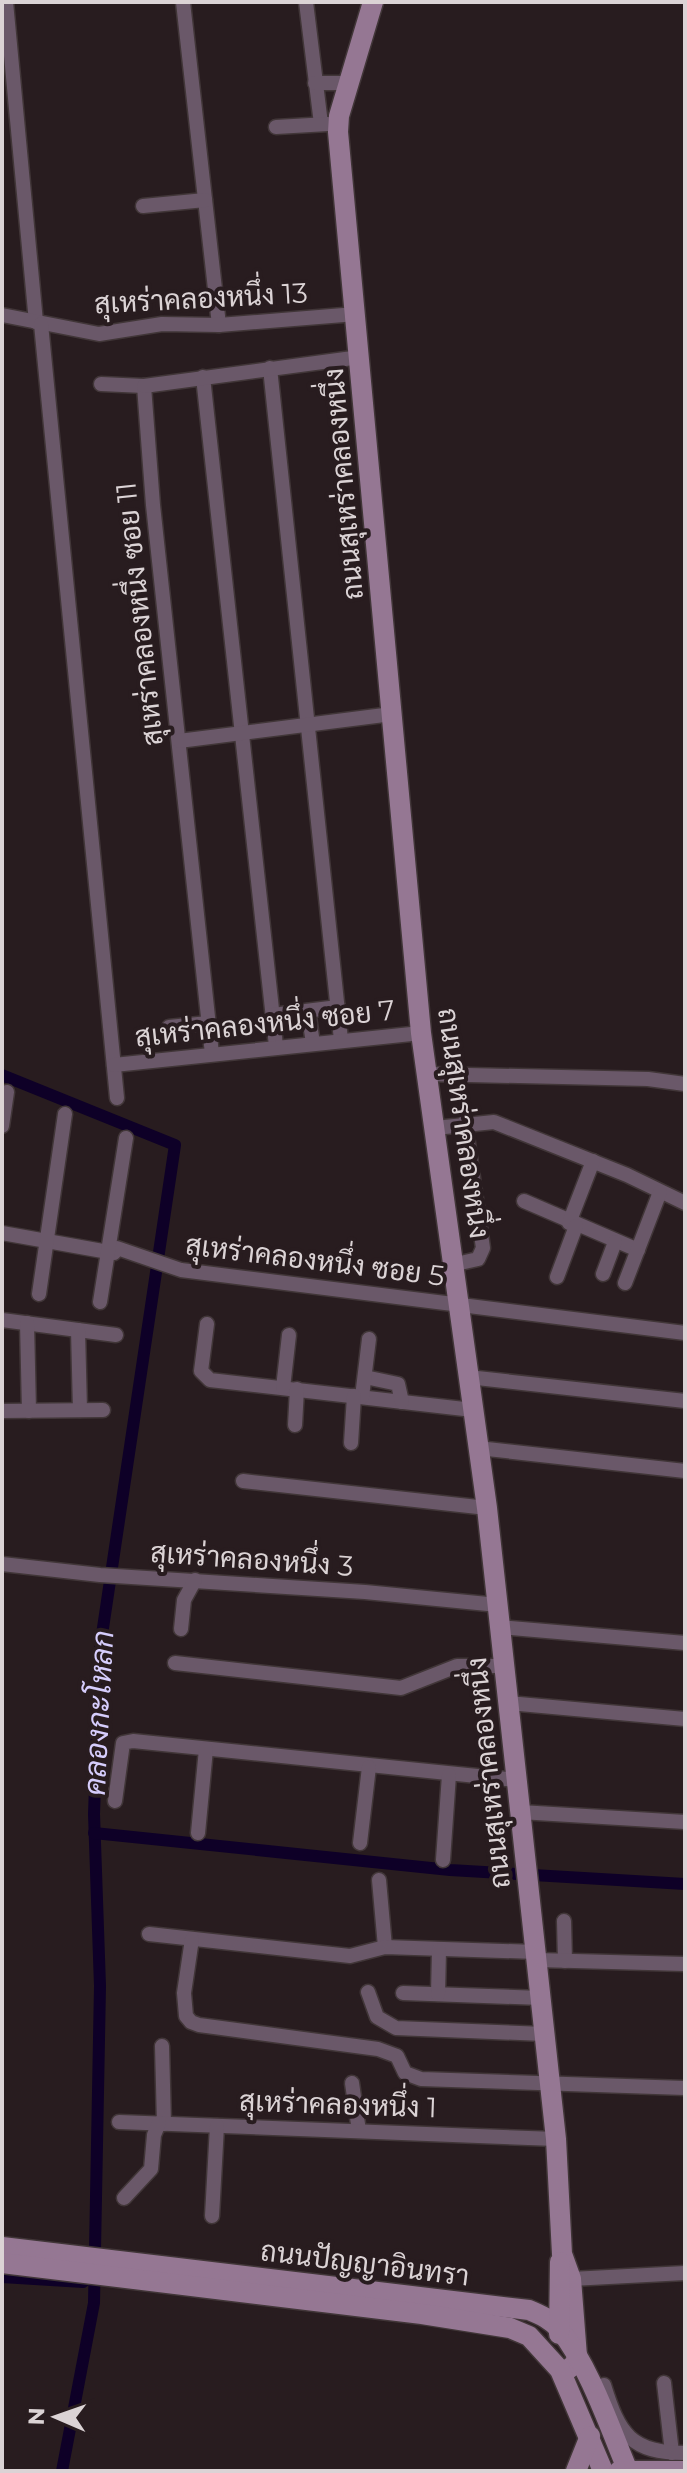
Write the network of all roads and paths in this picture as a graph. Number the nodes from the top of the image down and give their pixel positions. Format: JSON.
{"nodes":[{"id":1,"x":6,"y":2,"type":"edge"},
{"id":2,"x":183,"y":2,"type":"edge"},
{"id":3,"x":306,"y":2,"type":"edge"},
{"id":4,"x":373,"y":2,"type":"edge"},
{"id":5,"x":315,"y":83,"type":"junction"},
{"id":6,"x":349,"y":83,"type":"junction"},
{"id":7,"x":330,"y":124,"type":"junction"},
{"id":8,"x":276,"y":127,"type":"dead end"},
{"id":9,"x":205,"y":200,"type":"junction"},
{"id":10,"x":143,"y":206,"type":"dead end"},
{"id":11,"x":356,"y":314,"type":"junction"},
{"id":12,"x":2,"y":315,"type":"edge"},
{"id":13,"x":38,"y":323,"type":"junction"},
{"id":14,"x":219,"y":325,"type":"junction"},
{"id":15,"x":360,"y":357,"type":"junction"},
{"id":16,"x":270,"y":368,"type":"junction"},
{"id":17,"x":203,"y":377,"type":"junction"},
{"id":18,"x":101,"y":384,"type":"dead end"},
{"id":19,"x":144,"y":386,"type":"junction"},
{"id":20,"x":392,"y":714,"type":"junction"},
{"id":21,"x":308,"y":725,"type":"junction"},
{"id":22,"x":243,"y":733,"type":"junction"},
{"id":23,"x":179,"y":741,"type":"junction"},
{"id":24,"x":338,"y":1007,"type":"junction"},
{"id":25,"x":308,"y":1011,"type":"junction"},
{"id":26,"x":273,"y":1015,"type":"junction"},
{"id":27,"x":208,"y":1023,"type":"junction"},
{"id":28,"x":169,"y":1027,"type":"dead end"},
{"id":29,"x":421,"y":1033,"type":"junction"},
{"id":30,"x":341,"y":1040,"type":"junction"},
{"id":31,"x":313,"y":1043,"type":"junction"},
{"id":32,"x":276,"y":1046,"type":"junction"},
{"id":33,"x":212,"y":1054,"type":"junction"},
{"id":34,"x":114,"y":1065,"type":"junction"},
{"id":35,"x":427,"y":1074,"type":"junction"},
{"id":36,"x":685,"y":1084,"type":"edge"},
{"id":37,"x":7,"y":1092,"type":"dead end"},
{"id":38,"x":117,"y":1098,"type":"dead end"},
{"id":39,"x":65,"y":1114,"type":"dead end"},
{"id":40,"x":465,"y":1122,"type":"junction"},
{"id":41,"x":2,"y":1126,"type":"edge"},
{"id":42,"x":435,"y":1128,"type":"junction"},
{"id":43,"x":126,"y":1138,"type":"dead end"},
{"id":44,"x":593,"y":1161,"type":"junction"},
{"id":45,"x":660,"y":1192,"type":"junction"},
{"id":46,"x":524,"y":1201,"type":"dead end"},
{"id":47,"x":685,"y":1203,"type":"edge"},
{"id":48,"x":573,"y":1224,"type":"junction"},
{"id":49,"x":2,"y":1233,"type":"edge"},
{"id":50,"x":47,"y":1240,"type":"junction"},
{"id":51,"x":615,"y":1242,"type":"junction"},
{"id":52,"x":108,"y":1250,"type":"junction"},
{"id":53,"x":638,"y":1250,"type":"junction"},
{"id":54,"x":456,"y":1264,"type":"junction"},
{"id":55,"x":603,"y":1274,"type":"dead end"},
{"id":56,"x":557,"y":1277,"type":"dead end"},
{"id":57,"x":625,"y":1283,"type":"dead end"},
{"id":58,"x":39,"y":1294,"type":"dead end"},
{"id":59,"x":100,"y":1302,"type":"dead end"},
{"id":60,"x":460,"y":1304,"type":"junction"},
{"id":61,"x":2,"y":1320,"type":"edge"},
{"id":62,"x":27,"y":1323,"type":"junction"},
{"id":63,"x":207,"y":1324,"type":"dead end"},
{"id":64,"x":78,"y":1330,"type":"junction"},
{"id":65,"x":685,"y":1333,"type":"edge"},
{"id":66,"x":116,"y":1335,"type":"dead end"},
{"id":67,"x":289,"y":1335,"type":"dead end"},
{"id":68,"x":369,"y":1339,"type":"dead end"},
{"id":69,"x":365,"y":1377,"type":"junction"},
{"id":70,"x":468,"y":1377,"type":"junction"},
{"id":71,"x":290,"y":1388,"type":"junction"},
{"id":72,"x":358,"y":1396,"type":"junction"},
{"id":73,"x":685,"y":1401,"type":"edge"},
{"id":74,"x":402,"y":1402,"type":"junction"},
{"id":75,"x":80,"y":1410,"type":"junction"},
{"id":76,"x":103,"y":1410,"type":"dead end"},
{"id":77,"x":473,"y":1410,"type":"junction"},
{"id":78,"x":2,"y":1411,"type":"edge"},
{"id":79,"x":29,"y":1411,"type":"junction"},
{"id":80,"x":295,"y":1425,"type":"dead end"},
{"id":81,"x":351,"y":1443,"type":"dead end"},
{"id":82,"x":478,"y":1448,"type":"junction"},
{"id":83,"x":685,"y":1471,"type":"edge"},
{"id":84,"x":243,"y":1481,"type":"dead end"},
{"id":85,"x":487,"y":1508,"type":"junction"},
{"id":86,"x":2,"y":1564,"type":"edge"},
{"id":87,"x":195,"y":1580,"type":"junction"},
{"id":88,"x":498,"y":1605,"type":"junction"},
{"id":89,"x":500,"y":1627,"type":"junction"},
{"id":90,"x":181,"y":1629,"type":"dead end"},
{"id":91,"x":685,"y":1643,"type":"edge"},
{"id":92,"x":175,"y":1663,"type":"dead end"},
{"id":93,"x":504,"y":1666,"type":"junction"},
{"id":94,"x":508,"y":1703,"type":"junction"},
{"id":95,"x":685,"y":1719,"type":"edge"},
{"id":96,"x":206,"y":1749,"type":"junction"},
{"id":97,"x":369,"y":1767,"type":"junction"},
{"id":98,"x":449,"y":1775,"type":"junction"},
{"id":99,"x":516,"y":1780,"type":"junction"},
{"id":100,"x":115,"y":1801,"type":"dead end"},
{"id":101,"x":520,"y":1812,"type":"junction"},
{"id":102,"x":685,"y":1822,"type":"edge"},
{"id":103,"x":198,"y":1833,"type":"dead end"},
{"id":104,"x":360,"y":1843,"type":"dead end"},
{"id":105,"x":443,"y":1860,"type":"dead end"},
{"id":106,"x":379,"y":1880,"type":"dead end"},
{"id":107,"x":564,"y":1921,"type":"dead end"},
{"id":108,"x":149,"y":1934,"type":"dead end"},
{"id":109,"x":192,"y":1939,"type":"junction"},
{"id":110,"x":385,"y":1947,"type":"junction"},
{"id":111,"x":439,"y":1950,"type":"junction"},
{"id":112,"x":536,"y":1956,"type":"junction"},
{"id":113,"x":565,"y":1961,"type":"junction"},
{"id":114,"x":685,"y":1964,"type":"edge"},
{"id":115,"x":368,"y":1992,"type":"dead end"},
{"id":116,"x":403,"y":1993,"type":"dead end"},
{"id":117,"x":438,"y":1994,"type":"junction"},
{"id":118,"x":541,"y":1998,"type":"junction"},
{"id":119,"x":544,"y":2034,"type":"junction"},
{"id":120,"x":162,"y":2046,"type":"dead end"},
{"id":121,"x":352,"y":2083,"type":"dead end"},
{"id":122,"x":550,"y":2084,"type":"junction"},
{"id":123,"x":685,"y":2088,"type":"edge"},
{"id":124,"x":119,"y":2122,"type":"dead end"},
{"id":125,"x":162,"y":2124,"type":"junction"},
{"id":126,"x":217,"y":2126,"type":"junction"},
{"id":127,"x":359,"y":2131,"type":"junction"},
{"id":128,"x":556,"y":2139,"type":"junction"},
{"id":129,"x":124,"y":2198,"type":"dead end"},
{"id":130,"x":212,"y":2216,"type":"dead end"},
{"id":131,"x":2,"y":2247,"type":"edge"},
{"id":132,"x":2,"y":2263,"type":"edge"},
{"id":133,"x":77,"y":2264,"type":"junction"},
{"id":134,"x":111,"y":2270,"type":"junction"},
{"id":135,"x":685,"y":2273,"type":"edge"},
{"id":136,"x":564,"y":2278,"type":"junction"},
{"id":137,"x":529,"y":2310,"type":"junction"},
{"id":138,"x":559,"y":2328,"type":"junction"},
{"id":139,"x":579,"y":2360,"type":"junction"},
{"id":140,"x":560,"y":2370,"type":"junction"},
{"id":141,"x":664,"y":2383,"type":"dead end"},
{"id":142,"x":604,"y":2385,"type":"dead end"},
{"id":143,"x":590,"y":2436,"type":"junction"},
{"id":144,"x":679,"y":2453,"type":"edge"},
{"id":145,"x":576,"y":2471,"type":"edge"},
{"id":146,"x":603,"y":2471,"type":"edge"},
{"id":147,"x":619,"y":2471,"type":"edge"},
{"id":148,"x":628,"y":2471,"type":"edge"},
{"id":149,"x":685,"y":2471,"type":"edge"}],
"edges":[{"from":1,"to":13,"type":"street"},
{"from":2,"to":9,"type":"street"},
{"from":3,"to":5,"type":"street"},
{"from":4,"to":6,"type":"main road","name":"ถนนสุเหร่าคลองหนึ่ง"},
{"from":5,"to":6,"type":"street"},
{"from":5,"to":7,"type":"street"},
{"from":6,"to":7,"type":"main road","name":"ถนนสุเหร่าคลองหนึ่ง"},
{"from":7,"to":8,"type":"street"},
{"from":7,"to":11,"type":"main road","name":"ถนนสุเหร่าคลองหนึ่ง"},
{"from":9,"to":10,"type":"street"},
{"from":9,"to":14,"type":"street"},
{"from":11,"to":14,"type":"street","name":"สุเหร่าคลองหนึ่ง 13"},
{"from":11,"to":15,"type":"main road","name":"ถนนสุเหร่าคลองหนึ่ง"},
{"from":12,"to":13,"type":"street","name":"สุเหร่าคลองหนึ่ง 13"},
{"from":13,"to":14,"type":"street","name":"สุเหร่าคลองหนึ่ง 13"},
{"from":13,"to":34,"type":"street"},
{"from":15,"to":16,"type":"street"},
{"from":15,"to":20,"type":"main road","name":"ถนนสุเหร่าคลองหนึ่ง"},
{"from":16,"to":17,"type":"street"},
{"from":16,"to":21,"type":"street"},
{"from":17,"to":19,"type":"street"},
{"from":17,"to":22,"type":"street"},
{"from":18,"to":19,"type":"street"},
{"from":19,"to":23,"type":"street","name":"สุเหร่าคลองหนึ่ง ซอย 11"},
{"from":20,"to":21,"type":"street"},
{"from":20,"to":29,"type":"main road","name":"ถนนสุเหร่าคลองหนึ่ง"},
{"from":21,"to":22,"type":"street"},
{"from":21,"to":24,"type":"street"},
{"from":22,"to":23,"type":"street"},
{"from":22,"to":26,"type":"street"},
{"from":23,"to":27,"type":"street","name":"สุเหร่าคลองหนึ่ง ซอย 11"},
{"from":24,"to":25,"type":"street"},
{"from":24,"to":30,"type":"street"},
{"from":25,"to":26,"type":"street"},
{"from":25,"to":31,"type":"street"},
{"from":26,"to":32,"type":"street"},
{"from":27,"to":28,"type":"street"},
{"from":27,"to":33,"type":"street","name":"สุเหร่าคลองหนึ่ง ซอย 11"},
{"from":29,"to":30,"type":"street","name":"สุเหร่าคลองหนึ่ง ซอย 7"},
{"from":29,"to":35,"type":"main road","name":"ถนนสุเหร่าคลองหนึ่ง"},
{"from":30,"to":31,"type":"street","name":"สุเหร่าคลองหนึ่ง ซอย 7"},
{"from":31,"to":32,"type":"street","name":"สุเหร่าคลองหนึ่ง ซอย 7"},
{"from":32,"to":33,"type":"street","name":"สุเหร่าคลองหนึ่ง ซอย 7"},
{"from":33,"to":34,"type":"street","name":"สุเหร่าคลองหนึ่ง ซอย 7"},
{"from":34,"to":38,"type":"street"},
{"from":35,"to":36,"type":"street"},
{"from":35,"to":42,"type":"main road","name":"ถนนสุเหร่าคลองหนึ่ง"},
{"from":37,"to":41,"type":"street"},
{"from":39,"to":50,"type":"street"},
{"from":40,"to":42,"type":"street"},
{"from":40,"to":44,"type":"street"},
{"from":40,"to":54,"type":"street"},
{"from":42,"to":54,"type":"main road","name":"ถนนสุเหร่าคลองหนึ่ง"},
{"from":43,"to":52,"type":"street"},
{"from":44,"to":45,"type":"street"},
{"from":44,"to":48,"type":"street"},
{"from":45,"to":47,"type":"street"},
{"from":45,"to":53,"type":"street"},
{"from":46,"to":48,"type":"street"},
{"from":48,"to":51,"type":"street"},
{"from":48,"to":56,"type":"street"},
{"from":49,"to":50,"type":"street","name":"สุเหร่าคลองหนึ่ง ซอย 5"},
{"from":50,"to":52,"type":"street","name":"สุเหร่าคลองหนึ่ง ซอย 5"},
{"from":50,"to":58,"type":"street"},
{"from":51,"to":53,"type":"street"},
{"from":51,"to":55,"type":"street"},
{"from":52,"to":59,"type":"street"},
{"from":52,"to":60,"type":"street","name":"สุเหร่าคลองหนึ่ง ซอย 5"},
{"from":53,"to":57,"type":"street"},
{"from":54,"to":60,"type":"main road","name":"ถนนสุเหร่าคลองหนึ่ง"},
{"from":60,"to":65,"type":"street","name":"สุเหร่าคลองหนึ่ง ซอย 5"},
{"from":60,"to":70,"type":"main road","name":"ถนนสุเหร่าคลองหนึ่ง"},
{"from":61,"to":62,"type":"street"},
{"from":62,"to":64,"type":"street"},
{"from":62,"to":79,"type":"street"},
{"from":63,"to":71,"type":"street"},
{"from":64,"to":66,"type":"street"},
{"from":64,"to":75,"type":"street"},
{"from":67,"to":71,"type":"street"},
{"from":68,"to":69,"type":"street"},
{"from":69,"to":72,"type":"street"},
{"from":69,"to":74,"type":"street"},
{"from":70,"to":73,"type":"street"},
{"from":70,"to":77,"type":"main road","name":"ถนนสุเหร่าคลองหนึ่ง"},
{"from":71,"to":72,"type":"street"},
{"from":71,"to":80,"type":"street"},
{"from":72,"to":74,"type":"street"},
{"from":72,"to":81,"type":"street"},
{"from":74,"to":77,"type":"street"},
{"from":75,"to":76,"type":"street"},
{"from":75,"to":79,"type":"street"},
{"from":77,"to":82,"type":"main road","name":"ถนนสุเหร่าคลองหนึ่ง"},
{"from":78,"to":79,"type":"street"},
{"from":82,"to":83,"type":"street"},
{"from":82,"to":85,"type":"main road","name":"ถนนสุเหร่าคลองหนึ่ง"},
{"from":84,"to":85,"type":"street"},
{"from":85,"to":88,"type":"main road","name":"ถนนสุเหร่าคลองหนึ่ง"},
{"from":86,"to":87,"type":"street","name":"สุเหร่าคลองหนึ่ง 3"},
{"from":87,"to":88,"type":"street","name":"สุเหร่าคลองหนึ่ง 3"},
{"from":87,"to":90,"type":"street"},
{"from":88,"to":89,"type":"main road","name":"ถนนสุเหร่าคลองหนึ่ง"},
{"from":89,"to":91,"type":"street"},
{"from":89,"to":93,"type":"main road","name":"ถนนสุเหร่าคลองหนึ่ง"},
{"from":92,"to":93,"type":"street"},
{"from":93,"to":94,"type":"main road","name":"ถนนสุเหร่าคลองหนึ่ง"},
{"from":94,"to":95,"type":"street"},
{"from":94,"to":99,"type":"main road","name":"ถนนสุเหร่าคลองหนึ่ง"},
{"from":96,"to":97,"type":"street"},
{"from":96,"to":100,"type":"street"},
{"from":96,"to":103,"type":"street"},
{"from":97,"to":98,"type":"street"},
{"from":97,"to":104,"type":"street"},
{"from":98,"to":99,"type":"street"},
{"from":98,"to":105,"type":"street"},
{"from":99,"to":101,"type":"main road","name":"ถนนสุเหร่าคลองหนึ่ง"},
{"from":101,"to":102,"type":"street"},
{"from":101,"to":112,"type":"main road","name":"ถนนสุเหร่าคลองหนึ่ง"},
{"from":106,"to":110,"type":"street"},
{"from":107,"to":113,"type":"street"},
{"from":108,"to":109,"type":"street"},
{"from":109,"to":110,"type":"street"},
{"from":109,"to":122,"type":"street"},
{"from":110,"to":111,"type":"street"},
{"from":111,"to":112,"type":"street"},
{"from":111,"to":117,"type":"street"},
{"from":112,"to":113,"type":"street"},
{"from":112,"to":118,"type":"main road","name":"ถนนสุเหร่าคลองหนึ่ง"},
{"from":113,"to":114,"type":"street"},
{"from":115,"to":119,"type":"street"},
{"from":116,"to":117,"type":"street"},
{"from":117,"to":118,"type":"street"},
{"from":118,"to":119,"type":"main road","name":"ถนนสุเหร่าคลองหนึ่ง"},
{"from":119,"to":122,"type":"main road","name":"ถนนสุเหร่าคลองหนึ่ง"},
{"from":120,"to":125,"type":"street"},
{"from":121,"to":127,"type":"street"},
{"from":122,"to":123,"type":"street"},
{"from":122,"to":128,"type":"main road","name":"ถนนสุเหร่าคลองหนึ่ง"},
{"from":124,"to":125,"type":"street","name":"สุเหร่าคลองหนึ่ง 1"},
{"from":125,"to":126,"type":"street","name":"สุเหร่าคลองหนึ่ง 1"},
{"from":125,"to":129,"type":"street"},
{"from":126,"to":127,"type":"street","name":"สุเหร่าคลองหนึ่ง 1"},
{"from":126,"to":130,"type":"street"},
{"from":127,"to":128,"type":"street","name":"สุเหร่าคลองหนึ่ง 1"},
{"from":128,"to":136,"type":"main road","name":"ถนนสุเหร่าคลองหนึ่ง"},
{"from":131,"to":133,"type":"main road","name":"ถนนปัญญาอินทรา"},
{"from":132,"to":133,"type":"main road","name":"ถนนปัญญาอินทรา"},
{"from":133,"to":134,"type":"main road","name":"ถนนปัญญาอินทรา"},
{"from":134,"to":137,"type":"main road","name":"ถนนปัญญาอินทรา"},
{"from":134,"to":140,"type":"main road","name":"ถนนปัญญาอินทรา"},
{"from":135,"to":136,"type":"street"},
{"from":136,"to":137,"type":"main road"},
{"from":136,"to":138,"type":"main road","name":"ถนนสุเหร่าคลองหนึ่ง"},
{"from":136,"to":139,"type":"main road","name":"ถนนสุเหร่าคลองหนึ่ง"},
{"from":137,"to":138,"type":"main road","name":"ถนนปัญญาอินทรา"},
{"from":138,"to":139,"type":"main road","name":"ถนนปัญญาอินทรา"},
{"from":138,"to":140,"type":"main road","name":"ถนนสุเหร่าคลองหนึ่ง"},
{"from":139,"to":140,"type":"main road"},
{"from":139,"to":148,"type":"main road","name":"ถนนปัญญาอินทรา"},
{"from":140,"to":143,"type":"main road","name":"ถนนปัญญาอินทรา"},
{"from":141,"to":144,"type":"street"},
{"from":142,"to":144,"type":"street"},
{"from":143,"to":145,"type":"main road"},
{"from":143,"to":146,"type":"main road","name":"ถนนปัญญาอินทรา"},
{"from":147,"to":148,"type":"main road"},
{"from":148,"to":149,"type":"main road"}]}
